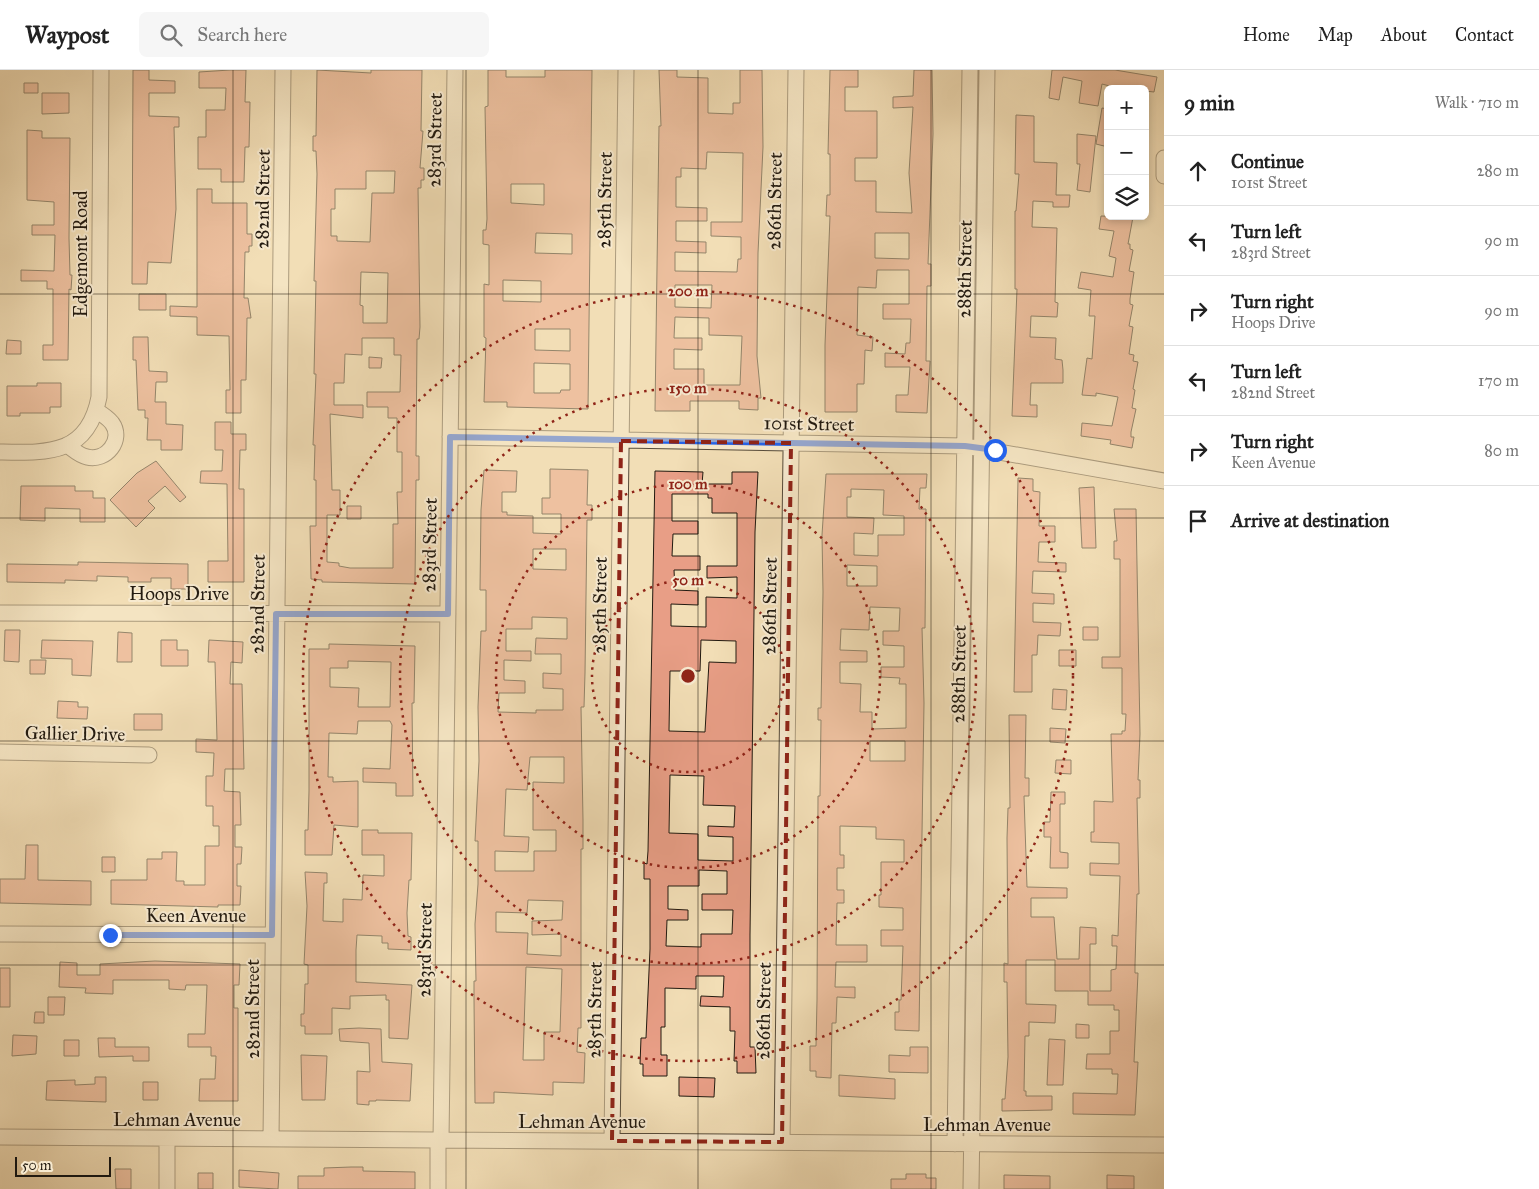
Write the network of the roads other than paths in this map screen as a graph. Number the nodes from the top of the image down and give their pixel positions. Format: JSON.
{"nodes":[{"id":1,"x":101,"y":70,"type":"edge"},
{"id":2,"x":283,"y":70,"type":"edge"},
{"id":3,"x":455,"y":70,"type":"edge"},
{"id":4,"x":626,"y":70,"type":"edge"},
{"id":5,"x":796,"y":70,"type":"edge"},
{"id":6,"x":970,"y":70,"type":"edge"},
{"id":7,"x":987,"y":70,"type":"edge"},
{"id":8,"x":1164,"y":158,"type":"edge"},
{"id":9,"x":969,"y":160,"type":"junction"},
{"id":10,"x":986,"y":160,"type":"junction"},
{"id":11,"x":1164,"y":176,"type":"edge"},
{"id":12,"x":967,"y":301,"type":"junction"},
{"id":13,"x":984,"y":301,"type":"junction"},
{"id":14,"x":96,"y":411,"type":"junction"},
{"id":15,"x":450,"y":437,"type":"junction"},
{"id":16,"x":621,"y":441,"type":"junction"},
{"id":17,"x":791,"y":443,"type":"junction"},
{"id":18,"x":68,"y":445,"type":"junction"},
{"id":19,"x":965,"y":446,"type":"junction"},
{"id":20,"x":981,"y":448,"type":"junction"},
{"id":21,"x":0,"y":452,"type":"edge"},
{"id":22,"x":1164,"y":481,"type":"edge"},
{"id":23,"x":0,"y":613,"type":"edge"},
{"id":24,"x":276,"y":614,"type":"junction"},
{"id":25,"x":448,"y":614,"type":"junction"},
{"id":26,"x":962,"y":680,"type":"junction"},
{"id":27,"x":978,"y":681,"type":"junction"},
{"id":28,"x":0,"y":752,"type":"edge"},
{"id":29,"x":149,"y":755,"type":"dead end"},
{"id":30,"x":0,"y":934,"type":"edge"},
{"id":31,"x":272,"y":935,"type":"junction"},
{"id":32,"x":0,"y":1137,"type":"edge"},
{"id":33,"x":167,"y":1138,"type":"junction"},
{"id":34,"x":271,"y":1139,"type":"junction"},
{"id":35,"x":440,"y":1140,"type":"junction"},
{"id":36,"x":612,"y":1142,"type":"junction"},
{"id":37,"x":782,"y":1142,"type":"junction"},
{"id":38,"x":955,"y":1144,"type":"junction"},
{"id":39,"x":972,"y":1144,"type":"junction"},
{"id":40,"x":1164,"y":1145,"type":"edge"},
{"id":41,"x":167,"y":1189,"type":"edge"},
{"id":42,"x":438,"y":1189,"type":"edge"},
{"id":43,"x":971,"y":1189,"type":"edge"}],
"edges":[{"from":1,"to":14,"type":"street","name":"Edgemont Road"},
{"from":2,"to":24,"type":"street","name":"282nd Street"},
{"from":3,"to":15,"type":"street","name":"283rd Street"},
{"from":4,"to":16,"type":"street","name":"285th Street"},
{"from":5,"to":17,"type":"street","name":"286th Street"},
{"from":6,"to":9,"type":"street","name":"288th Street"},
{"from":7,"to":10,"type":"street","name":"288th Street"},
{"from":8,"to":11,"type":"street"},
{"from":9,"to":10,"type":"street"},
{"from":9,"to":12,"type":"street","name":"288th Street"},
{"from":10,"to":13,"type":"street","name":"288th Street"},
{"from":12,"to":13,"type":"street"},
{"from":12,"to":19,"type":"street","name":"288th Street"},
{"from":13,"to":20,"type":"street","name":"288th Street"},
{"from":14,"to":18,"type":"street","name":"Edgemont Road"},
{"from":14,"to":18,"type":"street"},
{"from":15,"to":16,"type":"street","name":"101st Street"},
{"from":15,"to":25,"type":"street","name":"283rd Street"},
{"from":16,"to":17,"type":"street","name":"101st Street"},
{"from":16,"to":36,"type":"street","name":"285th Street"},
{"from":17,"to":19,"type":"street","name":"101st Street"},
{"from":17,"to":37,"type":"street","name":"286th Street"},
{"from":18,"to":21,"type":"street"},
{"from":19,"to":20,"type":"street","name":"101st Street"},
{"from":19,"to":26,"type":"street","name":"288th Street"},
{"from":20,"to":22,"type":"street","name":"101st Street"},
{"from":20,"to":27,"type":"street","name":"288th Street"},
{"from":23,"to":24,"type":"street","name":"Hoops Drive"},
{"from":24,"to":25,"type":"street","name":"Hoops Drive"},
{"from":24,"to":31,"type":"street","name":"282nd Street"},
{"from":25,"to":35,"type":"street","name":"283rd Street"},
{"from":26,"to":27,"type":"street"},
{"from":26,"to":38,"type":"street","name":"288th Street"},
{"from":27,"to":39,"type":"street","name":"288th Street"},
{"from":28,"to":29,"type":"street","name":"Gallier Drive"},
{"from":30,"to":31,"type":"street","name":"Keen Avenue"},
{"from":31,"to":34,"type":"street","name":"282nd Street"},
{"from":32,"to":33,"type":"street","name":"Lehman Avenue"},
{"from":33,"to":34,"type":"street","name":"Lehman Avenue"},
{"from":33,"to":41,"type":"street"},
{"from":34,"to":35,"type":"street","name":"Lehman Avenue"},
{"from":35,"to":36,"type":"street","name":"Lehman Avenue"},
{"from":35,"to":42,"type":"street","name":"283rd Street"},
{"from":36,"to":37,"type":"street","name":"Lehman Avenue"},
{"from":37,"to":38,"type":"street","name":"Lehman Avenue"},
{"from":38,"to":39,"type":"street","name":"Lehman Avenue"},
{"from":39,"to":40,"type":"street","name":"Lehman Avenue"},
{"from":39,"to":43,"type":"street","name":"288th Street"}]}
